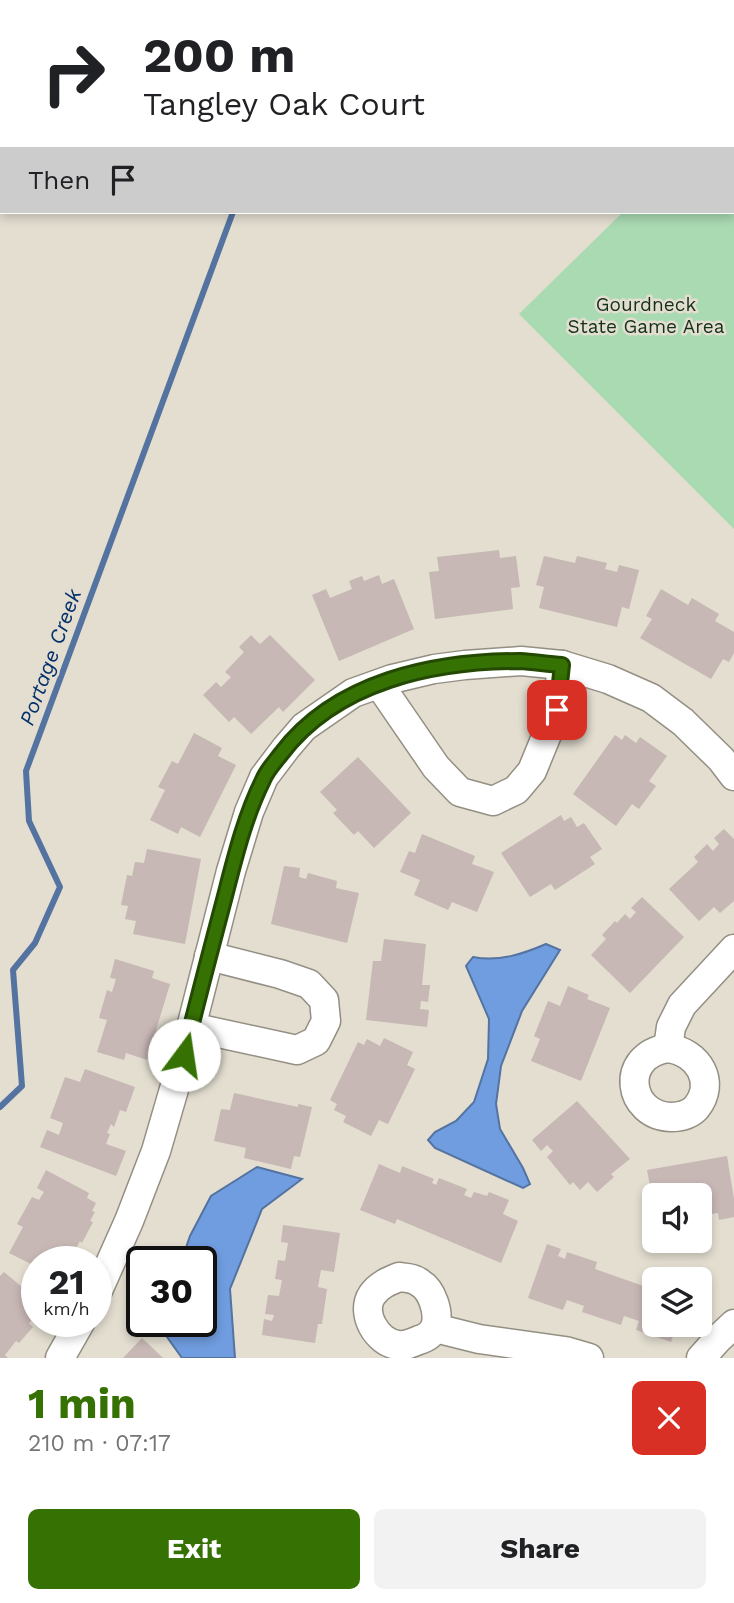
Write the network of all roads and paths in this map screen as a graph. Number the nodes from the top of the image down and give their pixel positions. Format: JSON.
{"nodes":[{"id":1,"x":562,"y":665,"type":"junction"},
{"id":2,"x":379,"y":684,"type":"junction"},
{"id":3,"x":734,"y":776,"type":"edge"},
{"id":4,"x":734,"y":949,"type":"edge"},
{"id":5,"x":209,"y":956,"type":"junction"},
{"id":6,"x":191,"y":1027,"type":"junction"},
{"id":7,"x":668,"y":1048,"type":"dead end"},
{"id":8,"x":112,"y":1259,"type":"edge"},
{"id":9,"x":734,"y":1324,"type":"edge"},
{"id":10,"x":435,"y":1328,"type":"dead end"},
{"id":11,"x":72,"y":1337,"type":"edge"},
{"id":12,"x":60,"y":1358,"type":"edge"},
{"id":13,"x":590,"y":1358,"type":"edge"},
{"id":14,"x":701,"y":1358,"type":"edge"}],
"edges":[{"from":1,"to":2,"type":"street"},
{"from":1,"to":2,"type":"street"},
{"from":1,"to":3,"type":"street"},
{"from":2,"to":5,"type":"street"},
{"from":4,"to":7,"type":"street"},
{"from":5,"to":6,"type":"street"},
{"from":5,"to":6,"type":"street"},
{"from":6,"to":8,"type":"street"},
{"from":9,"to":14,"type":"street"},
{"from":10,"to":13,"type":"street"},
{"from":11,"to":12,"type":"street"}]}
